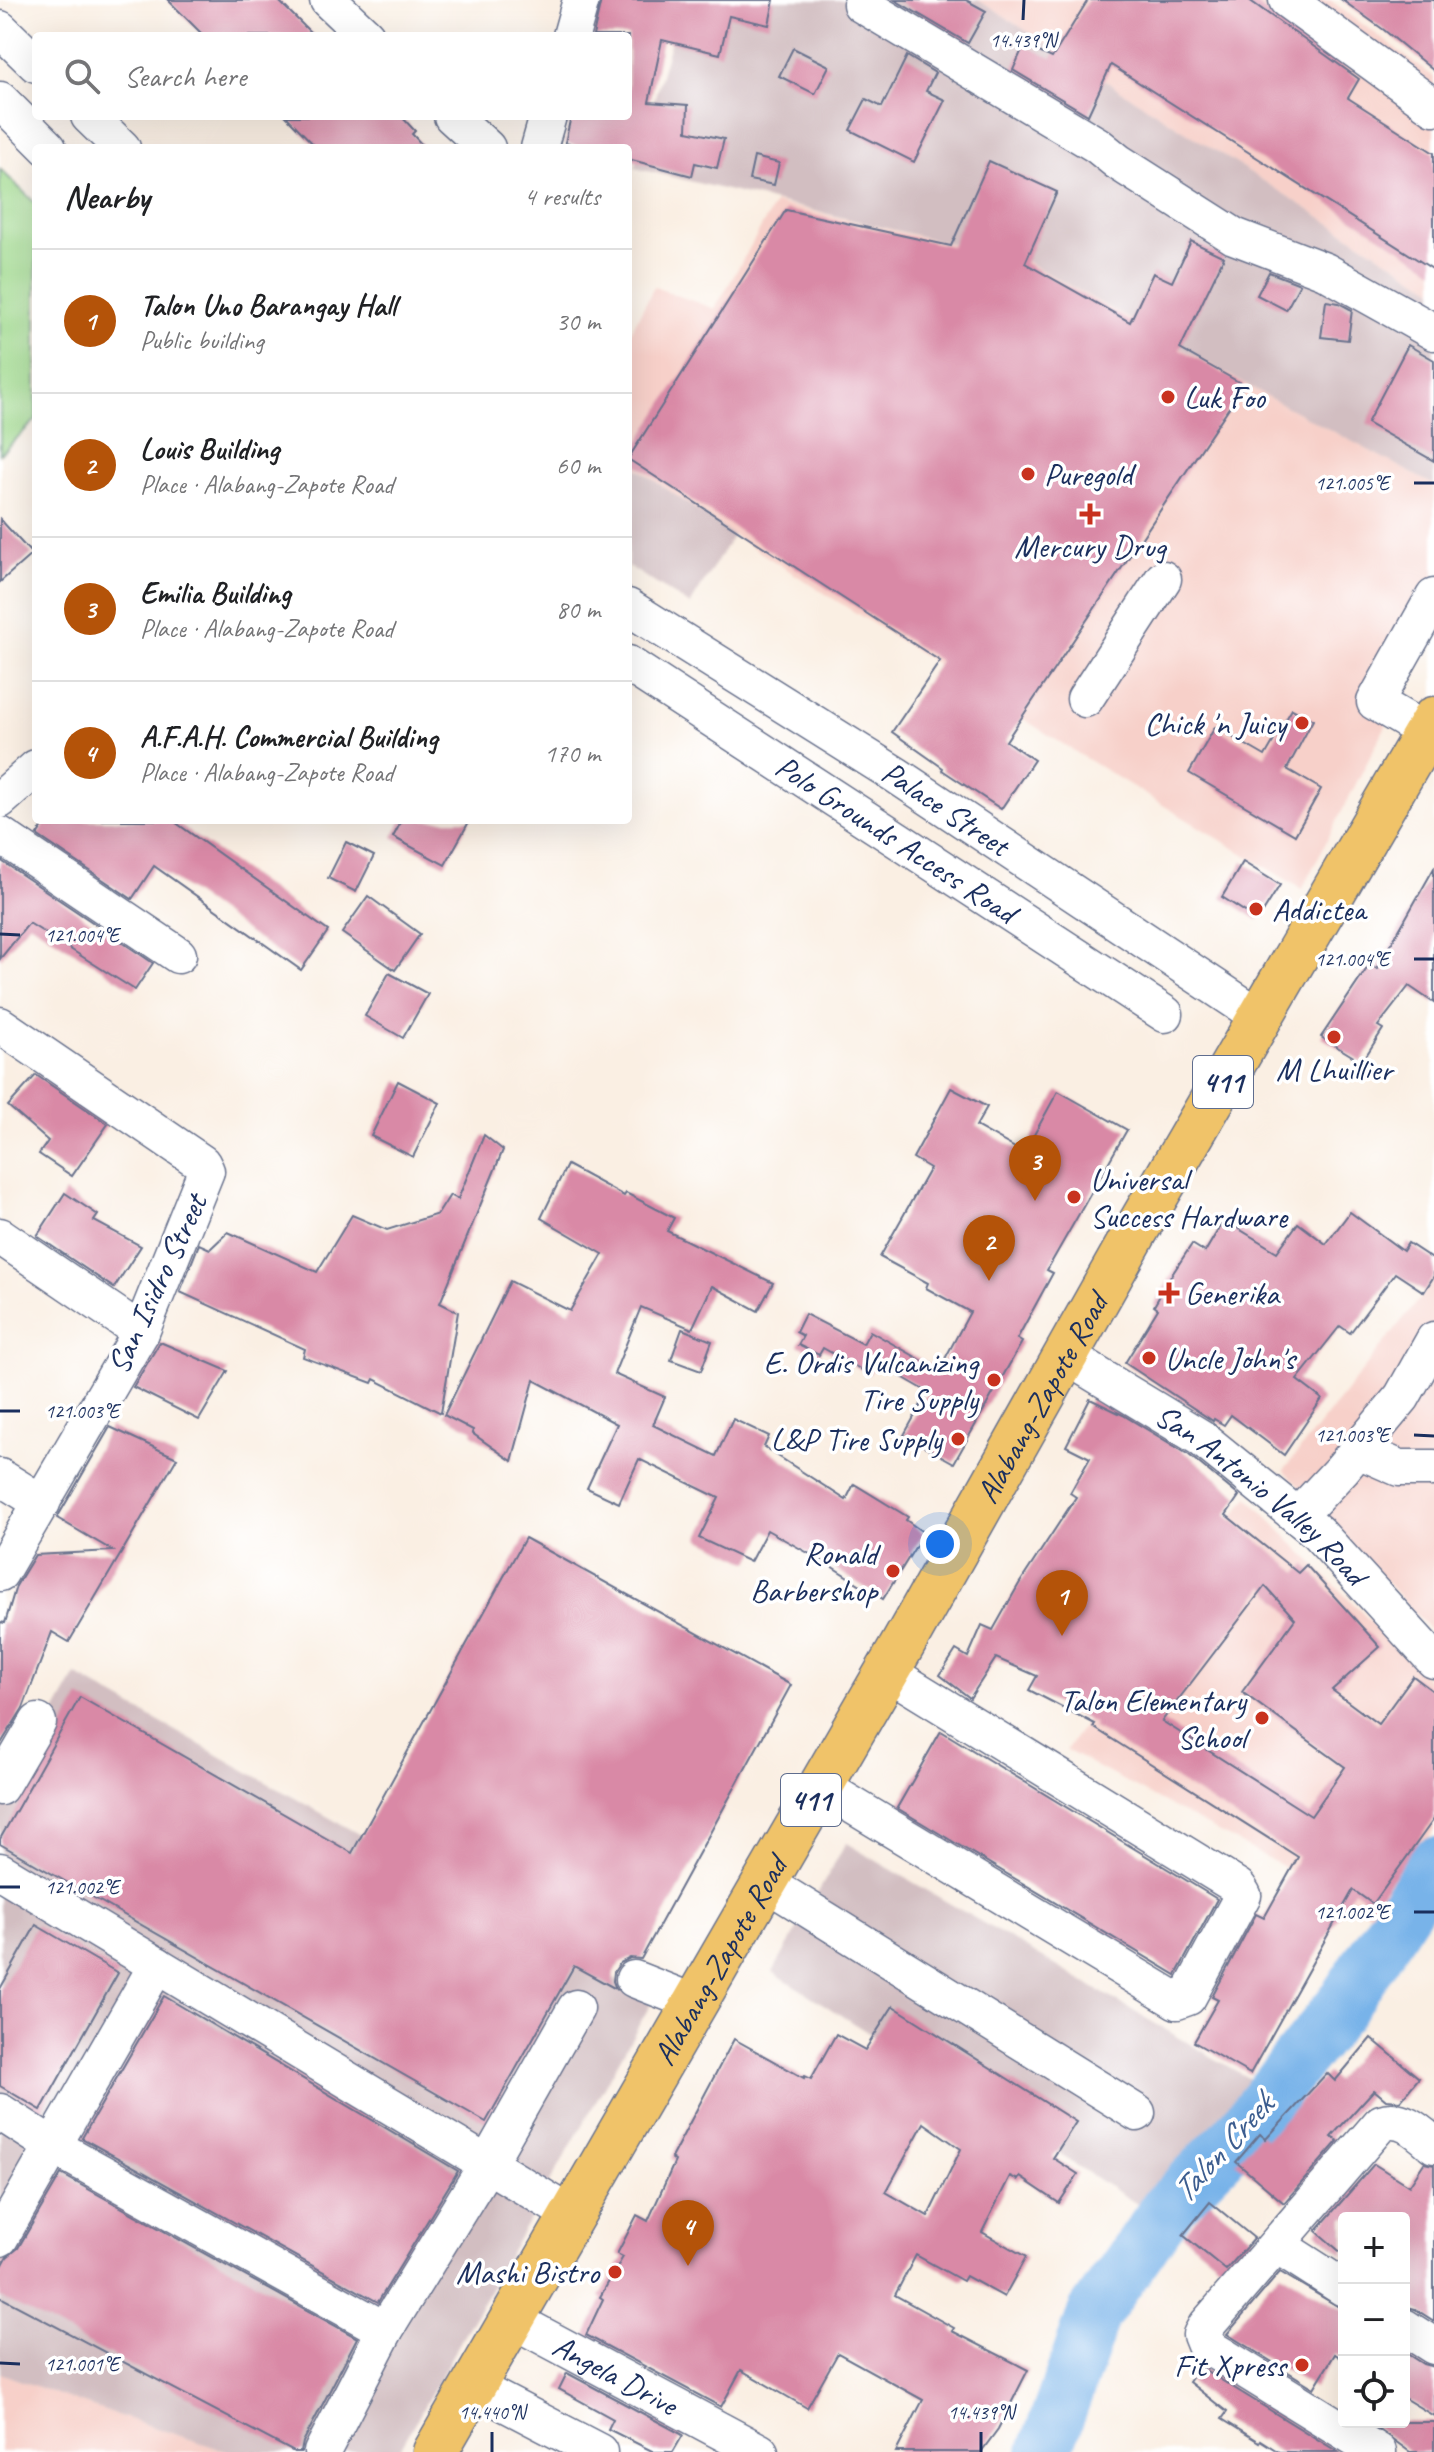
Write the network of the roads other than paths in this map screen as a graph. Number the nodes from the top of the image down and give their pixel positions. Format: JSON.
{"nodes":[{"id":1,"x":328,"y":0,"type":"edge"},
{"id":2,"x":581,"y":0,"type":"edge"},
{"id":3,"x":1287,"y":0,"type":"edge"},
{"id":4,"x":861,"y":4,"type":"dead end"},
{"id":5,"x":0,"y":29,"type":"edge"},
{"id":6,"x":362,"y":32,"type":"edge"},
{"id":7,"x":572,"y":32,"type":"edge"},
{"id":8,"x":32,"y":60,"type":"edge"},
{"id":9,"x":0,"y":100,"type":"edge"},
{"id":10,"x":1434,"y":107,"type":"edge"},
{"id":11,"x":93,"y":120,"type":"edge"},
{"id":12,"x":456,"y":120,"type":"edge"},
{"id":13,"x":547,"y":120,"type":"edge"},
{"id":14,"x":44,"y":144,"type":"edge"},
{"id":15,"x":118,"y":144,"type":"edge"},
{"id":16,"x":483,"y":144,"type":"edge"},
{"id":17,"x":540,"y":144,"type":"edge"},
{"id":18,"x":1434,"y":332,"type":"edge"},
{"id":19,"x":1163,"y":579,"type":"dead end"},
{"id":20,"x":1434,"y":597,"type":"edge"},
{"id":21,"x":632,"y":610,"type":"edge"},
{"id":22,"x":632,"y":667,"type":"edge"},
{"id":23,"x":1085,"y":699,"type":"dead end"},
{"id":24,"x":1430,"y":725,"type":"edge"},
{"id":25,"x":32,"y":772,"type":"edge"},
{"id":26,"x":0,"y":800,"type":"edge"},
{"id":27,"x":0,"y":835,"type":"edge"},
{"id":28,"x":178,"y":955,"type":"dead end"},
{"id":29,"x":1165,"y":1014,"type":"dead end"},
{"id":30,"x":1260,"y":1017,"type":"junction"},
{"id":31,"x":0,"y":1025,"type":"edge"},
{"id":32,"x":0,"y":1236,"type":"edge"},
{"id":33,"x":141,"y":1332,"type":"junction"},
{"id":34,"x":1434,"y":1340,"type":"edge"},
{"id":35,"x":1066,"y":1356,"type":"junction"},
{"id":36,"x":1358,"y":1450,"type":"junction"},
{"id":37,"x":1434,"y":1468,"type":"edge"},
{"id":38,"x":0,"y":1477,"type":"edge"},
{"id":39,"x":42,"y":1503,"type":"junction"},
{"id":40,"x":1298,"y":1516,"type":"junction"},
{"id":41,"x":0,"y":1573,"type":"edge"},
{"id":42,"x":1434,"y":1660,"type":"edge"},
{"id":43,"x":886,"y":1671,"type":"junction"},
{"id":44,"x":38,"y":1722,"type":"dead end"},
{"id":45,"x":819,"y":1785,"type":"junction"},
{"id":46,"x":0,"y":1787,"type":"edge"},
{"id":47,"x":0,"y":1871,"type":"edge"},
{"id":48,"x":763,"y":1881,"type":"junction"},
{"id":49,"x":157,"y":1965,"type":"junction"},
{"id":50,"x":634,"y":1979,"type":"dead end"},
{"id":51,"x":695,"y":2003,"type":"junction"},
{"id":52,"x":576,"y":2008,"type":"dead end"},
{"id":53,"x":0,"y":2112,"type":"edge"},
{"id":54,"x":1137,"y":2113,"type":"dead end"},
{"id":55,"x":1427,"y":2125,"type":"edge"},
{"id":56,"x":53,"y":2146,"type":"junction"},
{"id":57,"x":488,"y":2163,"type":"junction"},
{"id":58,"x":572,"y":2215,"type":"junction"},
{"id":59,"x":0,"y":2238,"type":"edge"},
{"id":60,"x":1277,"y":2245,"type":"junction"},
{"id":61,"x":1338,"y":2284,"type":"edge"},
{"id":62,"x":513,"y":2320,"type":"junction"},
{"id":63,"x":385,"y":2330,"type":"junction"},
{"id":64,"x":1410,"y":2331,"type":"edge"},
{"id":65,"x":1434,"y":2346,"type":"edge"},
{"id":66,"x":474,"y":2387,"type":"junction"},
{"id":67,"x":322,"y":2452,"type":"edge"},
{"id":68,"x":435,"y":2452,"type":"edge"},
{"id":69,"x":599,"y":2452,"type":"edge"},
{"id":70,"x":760,"y":2452,"type":"edge"},
{"id":71,"x":1378,"y":2452,"type":"edge"}],
"edges":[{"from":1,"to":6,"type":"street"},
{"from":2,"to":7,"type":"street"},
{"from":3,"to":10,"type":"street"},
{"from":4,"to":18,"type":"street"},
{"from":5,"to":8,"type":"street"},
{"from":9,"to":14,"type":"street"},
{"from":11,"to":15,"type":"street"},
{"from":12,"to":16,"type":"street"},
{"from":13,"to":17,"type":"street"},
{"from":19,"to":23,"type":"street"},
{"from":20,"to":24,"type":"street"},
{"from":21,"to":30,"type":"street","name":"Palace Street"},
{"from":22,"to":29,"type":"street","name":"Polo Grounds Access Road"},
{"from":24,"to":30,"type":"highway","name":"Alabang-Zapote Road","number":"411"},
{"from":25,"to":26,"type":"street"},
{"from":27,"to":28,"type":"street"},
{"from":30,"to":35,"type":"highway","name":"Alabang-Zapote Road","number":"411"},
{"from":31,"to":33,"type":"street","name":"San Isidro Street"},
{"from":32,"to":33,"type":"street"},
{"from":33,"to":39,"type":"street","name":"San Isidro Street"},
{"from":34,"to":36,"type":"street"},
{"from":35,"to":40,"type":"street","name":"San Antonio Valley Road"},
{"from":35,"to":43,"type":"highway","name":"Alabang-Zapote Road","number":"411"},
{"from":36,"to":37,"type":"street"},
{"from":36,"to":40,"type":"street"},
{"from":38,"to":39,"type":"street"},
{"from":39,"to":41,"type":"street","name":"San Isidro Street"},
{"from":40,"to":42,"type":"street","name":"San Antonio Valley Road"},
{"from":43,"to":45,"type":"highway","name":"Alabang-Zapote Road","number":"411"},
{"from":43,"to":45,"type":"street"},
{"from":44,"to":46,"type":"street"},
{"from":45,"to":48,"type":"highway","name":"Alabang-Zapote Road","number":"411"},
{"from":47,"to":49,"type":"street"},
{"from":48,"to":51,"type":"highway","name":"Alabang-Zapote Road","number":"411"},
{"from":48,"to":54,"type":"street"},
{"from":49,"to":56,"type":"street"},
{"from":49,"to":57,"type":"street"},
{"from":50,"to":51,"type":"street"},
{"from":51,"to":58,"type":"highway","name":"Alabang-Zapote Road","number":"411"},
{"from":52,"to":57,"type":"street"},
{"from":53,"to":56,"type":"street"},
{"from":55,"to":60,"type":"street"},
{"from":56,"to":59,"type":"street"},
{"from":56,"to":63,"type":"street"},
{"from":57,"to":58,"type":"street"},
{"from":57,"to":63,"type":"street"},
{"from":58,"to":62,"type":"highway","name":"Alabang-Zapote Road","number":"411"},
{"from":60,"to":61,"type":"street"},
{"from":60,"to":71,"type":"street"},
{"from":62,"to":66,"type":"highway","name":"Alabang-Zapote Road","number":"411"},
{"from":62,"to":70,"type":"street","name":"Angela Drive"},
{"from":63,"to":67,"type":"street"},
{"from":64,"to":65,"type":"street"},
{"from":66,"to":68,"type":"highway","name":"Alabang-Zapote Road","number":"411"},
{"from":66,"to":69,"type":"street"}]}
